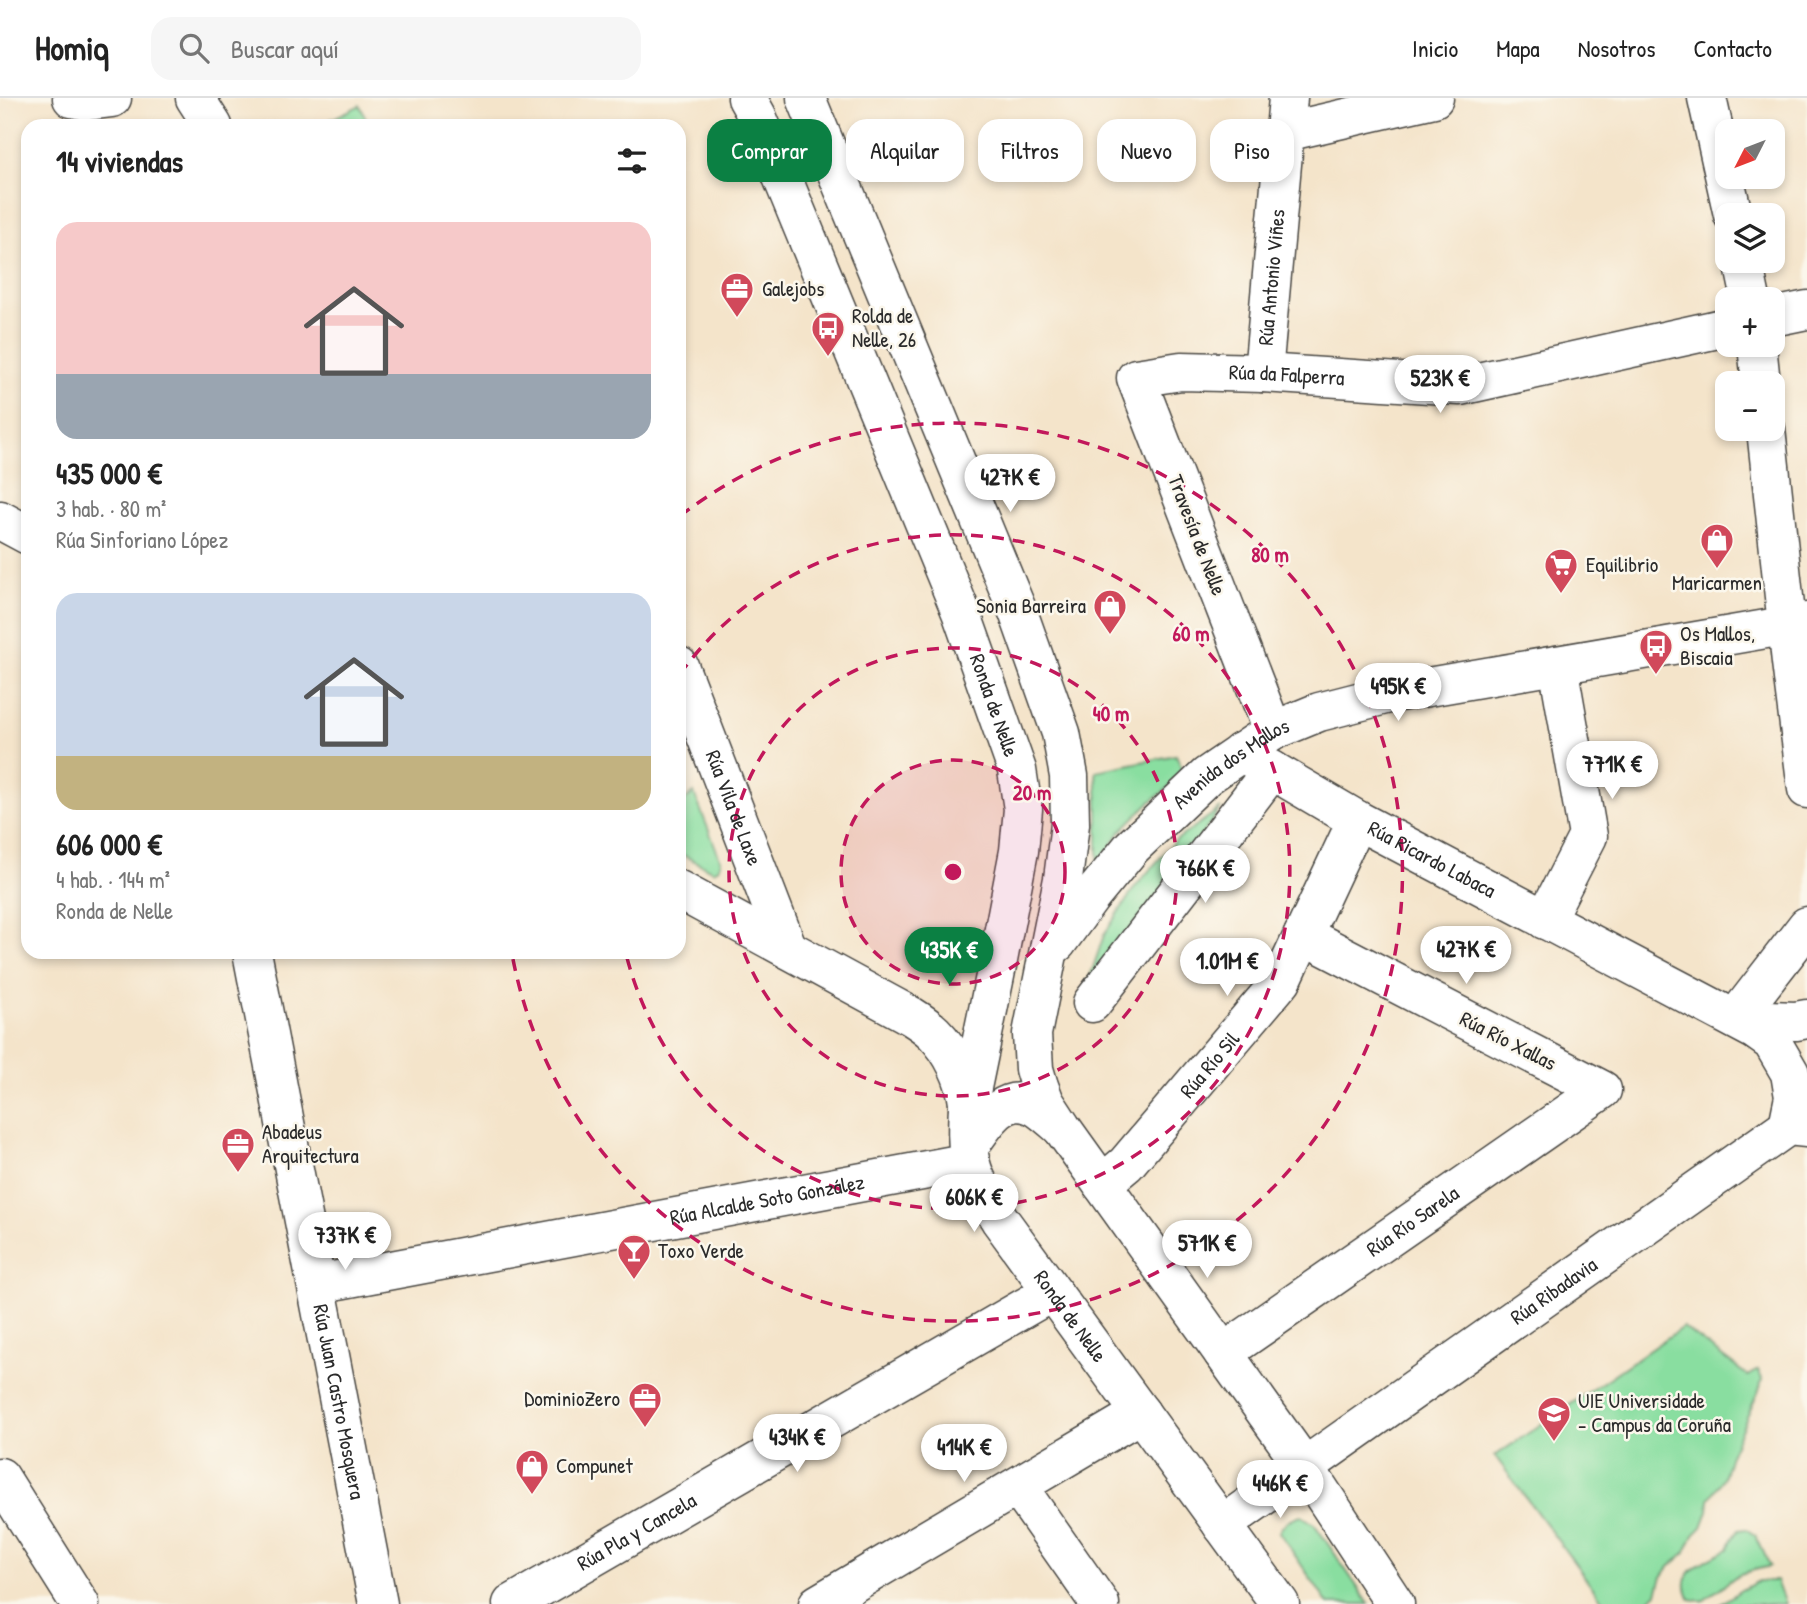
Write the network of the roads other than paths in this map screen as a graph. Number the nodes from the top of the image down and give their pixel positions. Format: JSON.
{"nodes":[{"id":1,"x":195,"y":98,"type":"edge"},
{"id":2,"x":747,"y":98,"type":"edge"},
{"id":3,"x":806,"y":98,"type":"edge"},
{"id":4,"x":1434,"y":98,"type":"edge"},
{"id":5,"x":1707,"y":98,"type":"edge"},
{"id":6,"x":1287,"y":115,"type":"edge"},
{"id":7,"x":208,"y":119,"type":"edge"},
{"id":8,"x":1730,"y":203,"type":"edge"},
{"id":9,"x":1807,"y":310,"type":"edge"},
{"id":10,"x":1785,"y":315,"type":"edge"},
{"id":11,"x":1715,"y":330,"type":"edge"},
{"id":12,"x":1262,"y":373,"type":"junction"},
{"id":13,"x":1136,"y":378,"type":"joint"},
{"id":14,"x":1767,"y":441,"type":"edge"},
{"id":15,"x":0,"y":520,"type":"edge"},
{"id":16,"x":21,"y":531,"type":"edge"},
{"id":17,"x":1797,"y":624,"type":"edge"},
{"id":18,"x":1558,"y":665,"type":"junction"},
{"id":19,"x":686,"y":684,"type":"edge"},
{"id":20,"x":1273,"y":731,"type":"junction"},
{"id":21,"x":1256,"y":761,"type":"junction"},
{"id":22,"x":1807,"y":789,"type":"edge"},
{"id":23,"x":1357,"y":820,"type":"junction"},
{"id":24,"x":686,"y":894,"type":"edge"},
{"id":25,"x":1545,"y":920,"type":"junction"},
{"id":26,"x":1807,"y":926,"type":"edge"},
{"id":27,"x":1303,"y":935,"type":"junction"},
{"id":28,"x":788,"y":949,"type":"junction"},
{"id":29,"x":1049,"y":953,"type":"junction"},
{"id":30,"x":253,"y":959,"type":"edge"},
{"id":31,"x":995,"y":976,"type":"junction"},
{"id":32,"x":1092,"y":1003,"type":"dead end"},
{"id":33,"x":911,"y":1016,"type":"junction"},
{"id":34,"x":1735,"y":1019,"type":"junction"},
{"id":35,"x":1807,"y":1019,"type":"edge"},
{"id":36,"x":1602,"y":1090,"type":"joint"},
{"id":37,"x":968,"y":1107,"type":"junction"},
{"id":38,"x":1797,"y":1127,"type":"edge"},
{"id":39,"x":1062,"y":1128,"type":"junction"},
{"id":40,"x":969,"y":1154,"type":"junction"},
{"id":41,"x":1102,"y":1184,"type":"junction"},
{"id":42,"x":317,"y":1284,"type":"junction"},
{"id":43,"x":1052,"y":1292,"type":"junction"},
{"id":44,"x":1223,"y":1353,"type":"junction"},
{"id":45,"x":1140,"y":1413,"type":"junction"},
{"id":46,"x":1304,"y":1466,"type":"junction"},
{"id":47,"x":0,"y":1477,"type":"edge"},
{"id":48,"x":1018,"y":1487,"type":"junction"},
{"id":49,"x":1222,"y":1525,"type":"junction"},
{"id":50,"x":80,"y":1604,"type":"edge"},
{"id":51,"x":378,"y":1604,"type":"edge"},
{"id":52,"x":512,"y":1604,"type":"edge"},
{"id":53,"x":818,"y":1604,"type":"edge"},
{"id":54,"x":1100,"y":1604,"type":"edge"},
{"id":55,"x":1280,"y":1604,"type":"edge"},
{"id":56,"x":1395,"y":1604,"type":"edge"}],
"edges":[{"from":1,"to":7,"type":"street"},
{"from":2,"to":31,"type":"street","name":"Ronda de Nelle"},
{"from":3,"to":29,"type":"street"},
{"from":4,"to":6,"type":"street"},
{"from":5,"to":8,"type":"street"},
{"from":6,"to":12,"type":"street","name":"Rúa Antonio Viñes"},
{"from":9,"to":10,"type":"street"},
{"from":11,"to":12,"type":"street","name":"Rúa da Falperra"},
{"from":12,"to":13,"type":"street","name":"Rúa da Falperra"},
{"from":13,"to":20,"type":"street","name":"Travesía de Nelle"},
{"from":14,"to":17,"type":"street"},
{"from":15,"to":16,"type":"street"},
{"from":17,"to":18,"type":"street","name":"Avenida dos Mallos"},
{"from":17,"to":22,"type":"street"},
{"from":18,"to":20,"type":"street","name":"Avenida dos Mallos"},
{"from":18,"to":25,"type":"street"},
{"from":19,"to":28,"type":"street","name":"Rúa Vila de Laxe"},
{"from":20,"to":21,"type":"street","name":"Avenida dos Mallos"},
{"from":21,"to":23,"type":"street","name":"Rúa Ricardo Labaca"},
{"from":21,"to":29,"type":"street","name":"Avenida dos Mallos"},
{"from":21,"to":32,"type":"street"},
{"from":23,"to":25,"type":"street","name":"Rúa Ricardo Labaca"},
{"from":23,"to":27,"type":"street","name":"Rúa Río Sil"},
{"from":24,"to":28,"type":"street"},
{"from":25,"to":34,"type":"street","name":"Rúa Ricardo Labaca"},
{"from":26,"to":34,"type":"street"},
{"from":27,"to":36,"type":"street","name":"Rúa Río Xallas"},
{"from":27,"to":41,"type":"street","name":"Rúa Río Sil"},
{"from":28,"to":33,"type":"street"},
{"from":29,"to":39,"type":"street"},
{"from":30,"to":42,"type":"street","name":"Rúa Juan Castro Mosquera"},
{"from":31,"to":33,"type":"street"},
{"from":31,"to":37,"type":"street","name":"Ronda de Nelle"},
{"from":33,"to":37,"type":"street"},
{"from":34,"to":35,"type":"street","name":"Rúa Ricardo Labaca"},
{"from":34,"to":38,"type":"street","name":"Rúa Ricardo Labaca"},
{"from":36,"to":44,"type":"street","name":"Rúa Río Sarela"},
{"from":37,"to":40,"type":"street","name":"Ronda de Nelle"},
{"from":38,"to":46,"type":"street","name":"Rúa Ribadavia"},
{"from":39,"to":40,"type":"street"},
{"from":39,"to":41,"type":"street"},
{"from":40,"to":42,"type":"street","name":"Rúa Alcalde Soto González"},
{"from":40,"to":43,"type":"street","name":"Ronda de Nelle"},
{"from":41,"to":44,"type":"street"},
{"from":42,"to":51,"type":"street","name":"Rúa Juan Castro Mosquera"},
{"from":43,"to":45,"type":"street","name":"Ronda de Nelle"},
{"from":43,"to":52,"type":"street","name":"Rúa Pla y Cancela"},
{"from":44,"to":46,"type":"street"},
{"from":45,"to":48,"type":"street"},
{"from":45,"to":49,"type":"street","name":"Ronda de Nelle"},
{"from":46,"to":49,"type":"street"},
{"from":46,"to":56,"type":"street"},
{"from":47,"to":50,"type":"street"},
{"from":48,"to":53,"type":"street"},
{"from":48,"to":54,"type":"street"},
{"from":49,"to":55,"type":"street","name":"Ronda de Nelle"}]}
